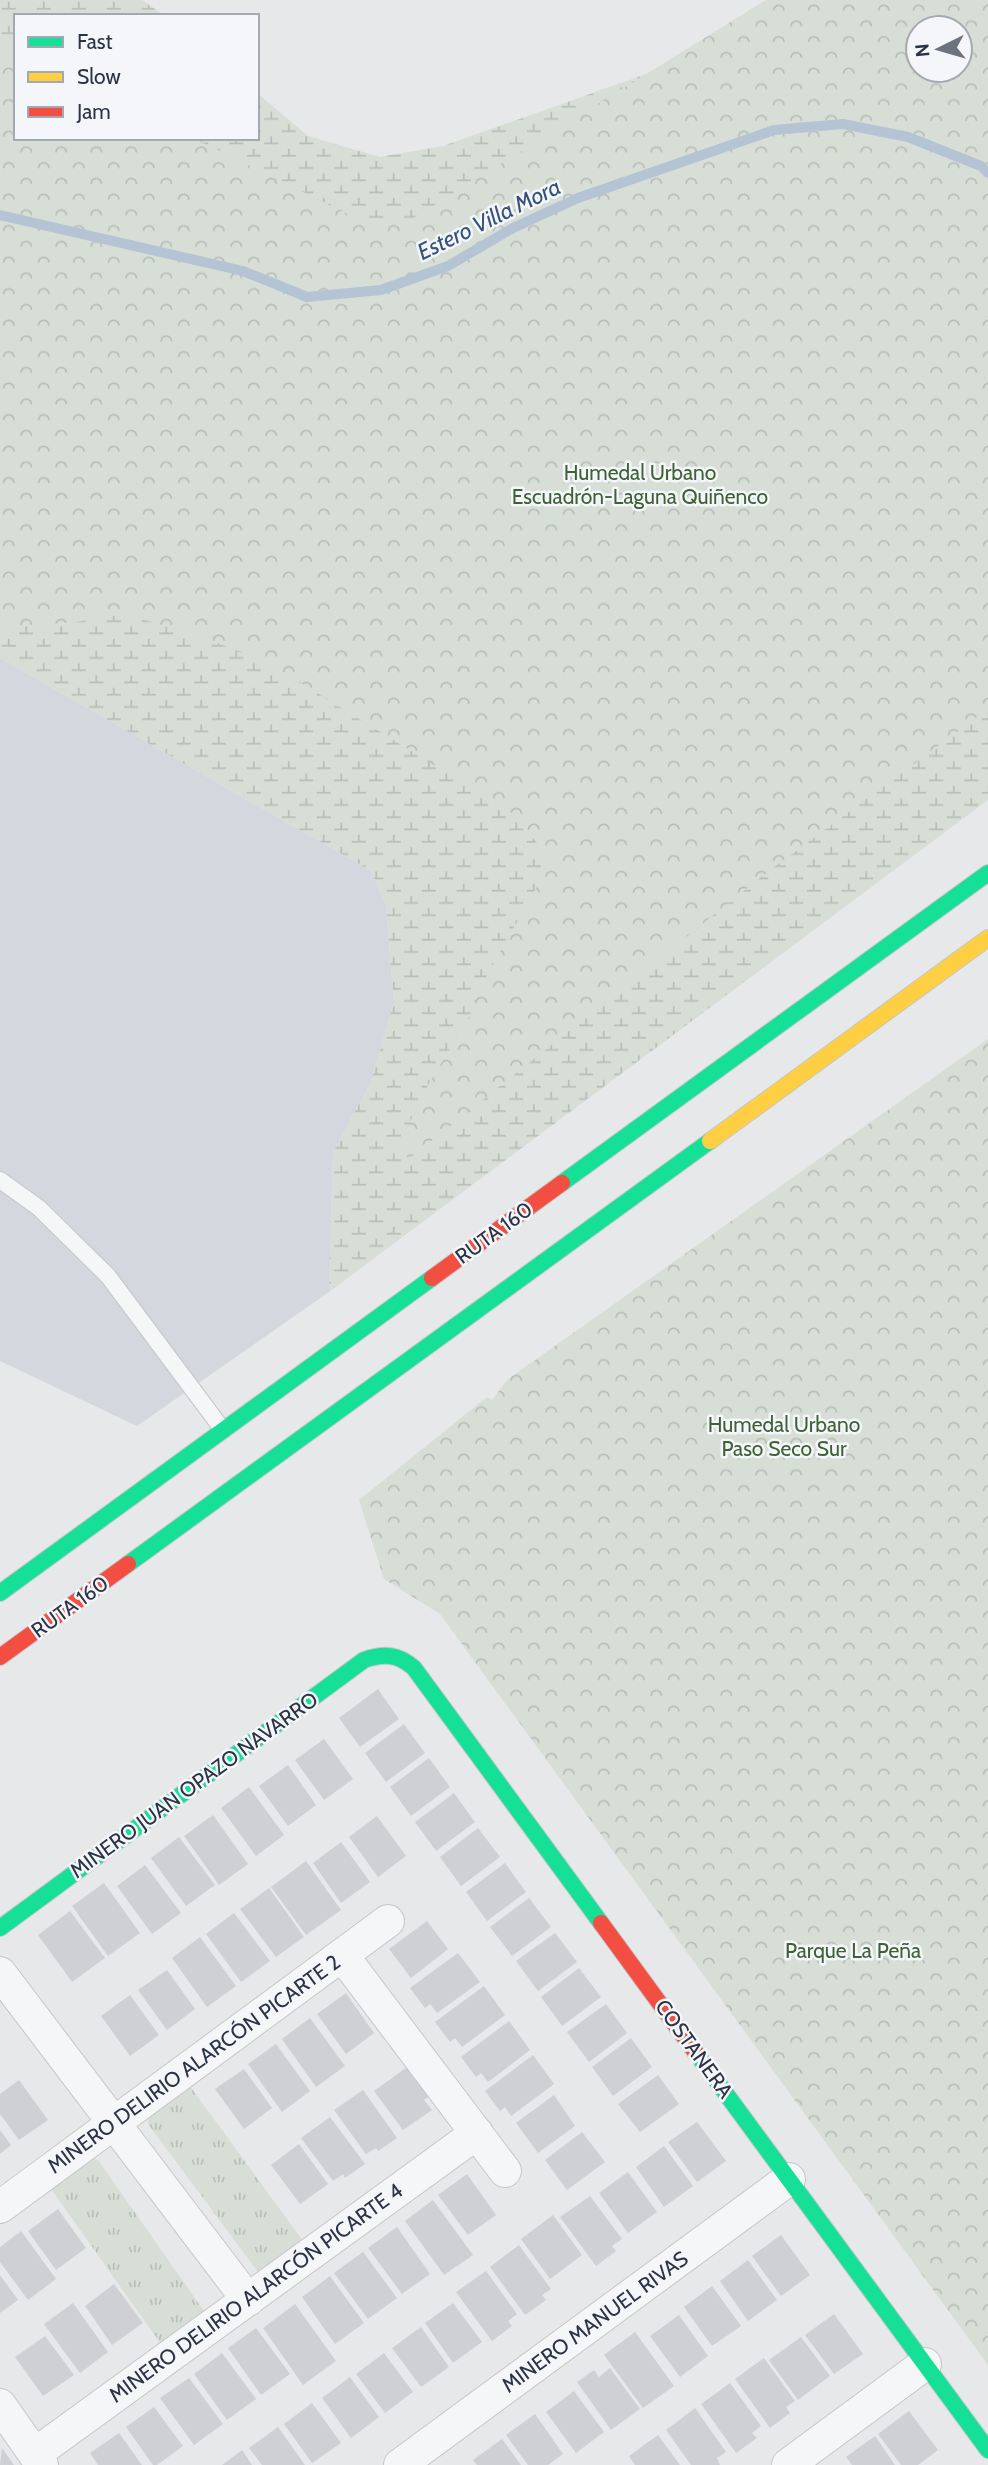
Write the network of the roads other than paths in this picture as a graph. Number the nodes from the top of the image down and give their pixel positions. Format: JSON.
{"nodes":[{"id":1,"x":988,"y":873,"type":"edge"},
{"id":2,"x":988,"y":938,"type":"edge"},
{"id":3,"x":0,"y":1180,"type":"edge"},
{"id":4,"x":223,"y":1430,"type":"junction"},
{"id":5,"x":0,"y":1593,"type":"edge"},
{"id":6,"x":394,"y":1654,"type":"joint"},
{"id":7,"x":0,"y":1657,"type":"edge"},
{"id":8,"x":388,"y":1921,"type":"dead end"},
{"id":9,"x":0,"y":1927,"type":"edge"},
{"id":10,"x":342,"y":1955,"type":"junction"},
{"id":11,"x":0,"y":1973,"type":"edge"},
{"id":12,"x":114,"y":2123,"type":"junction"},
{"id":13,"x":477,"y":2133,"type":"junction"},
{"id":14,"x":505,"y":2171,"type":"dead end"},
{"id":15,"x":789,"y":2179,"type":"junction"},
{"id":16,"x":0,"y":2207,"type":"edge"},
{"id":17,"x":248,"y":2300,"type":"junction"},
{"id":18,"x":925,"y":2364,"type":"junction"},
{"id":19,"x":0,"y":2405,"type":"edge"},
{"id":20,"x":988,"y":2450,"type":"edge"},
{"id":21,"x":38,"y":2460,"type":"edge"},
{"id":22,"x":400,"y":2465,"type":"edge"},
{"id":23,"x":788,"y":2465,"type":"edge"}],
"edges":[{"from":1,"to":4,"type":"main road","name":"RUTA 160"},
{"from":2,"to":7,"type":"main road","name":"RUTA 160"},
{"from":3,"to":4,"type":"lane"},
{"from":4,"to":5,"type":"main road","name":"RUTA 160"},
{"from":6,"to":9,"type":"main road","name":"MINERO JUAN OPAZO NAVARRO"},
{"from":6,"to":15,"type":"main road","name":"COSTANERA"},
{"from":8,"to":10,"type":"street","name":"MINERO DELIRIO ALARCÓN PICARTE 2"},
{"from":10,"to":12,"type":"street","name":"MINERO DELIRIO ALARCÓN PICARTE 2"},
{"from":10,"to":13,"type":"street"},
{"from":11,"to":12,"type":"street"},
{"from":12,"to":16,"type":"street","name":"MINERO DELIRIO ALARCÓN PICARTE 2"},
{"from":12,"to":17,"type":"street"},
{"from":13,"to":14,"type":"street"},
{"from":13,"to":17,"type":"street","name":"MINERO DELIRIO ALARCÓN PICARTE 4"},
{"from":15,"to":18,"type":"main road","name":"COSTANERA"},
{"from":15,"to":22,"type":"street","name":"MINERO MANUEL RIVAS"},
{"from":17,"to":21,"type":"street","name":"MINERO DELIRIO ALARCÓN PICARTE 4"},
{"from":18,"to":20,"type":"main road","name":"COSTANERA"},
{"from":18,"to":23,"type":"street"},
{"from":19,"to":21,"type":"street"}]}
